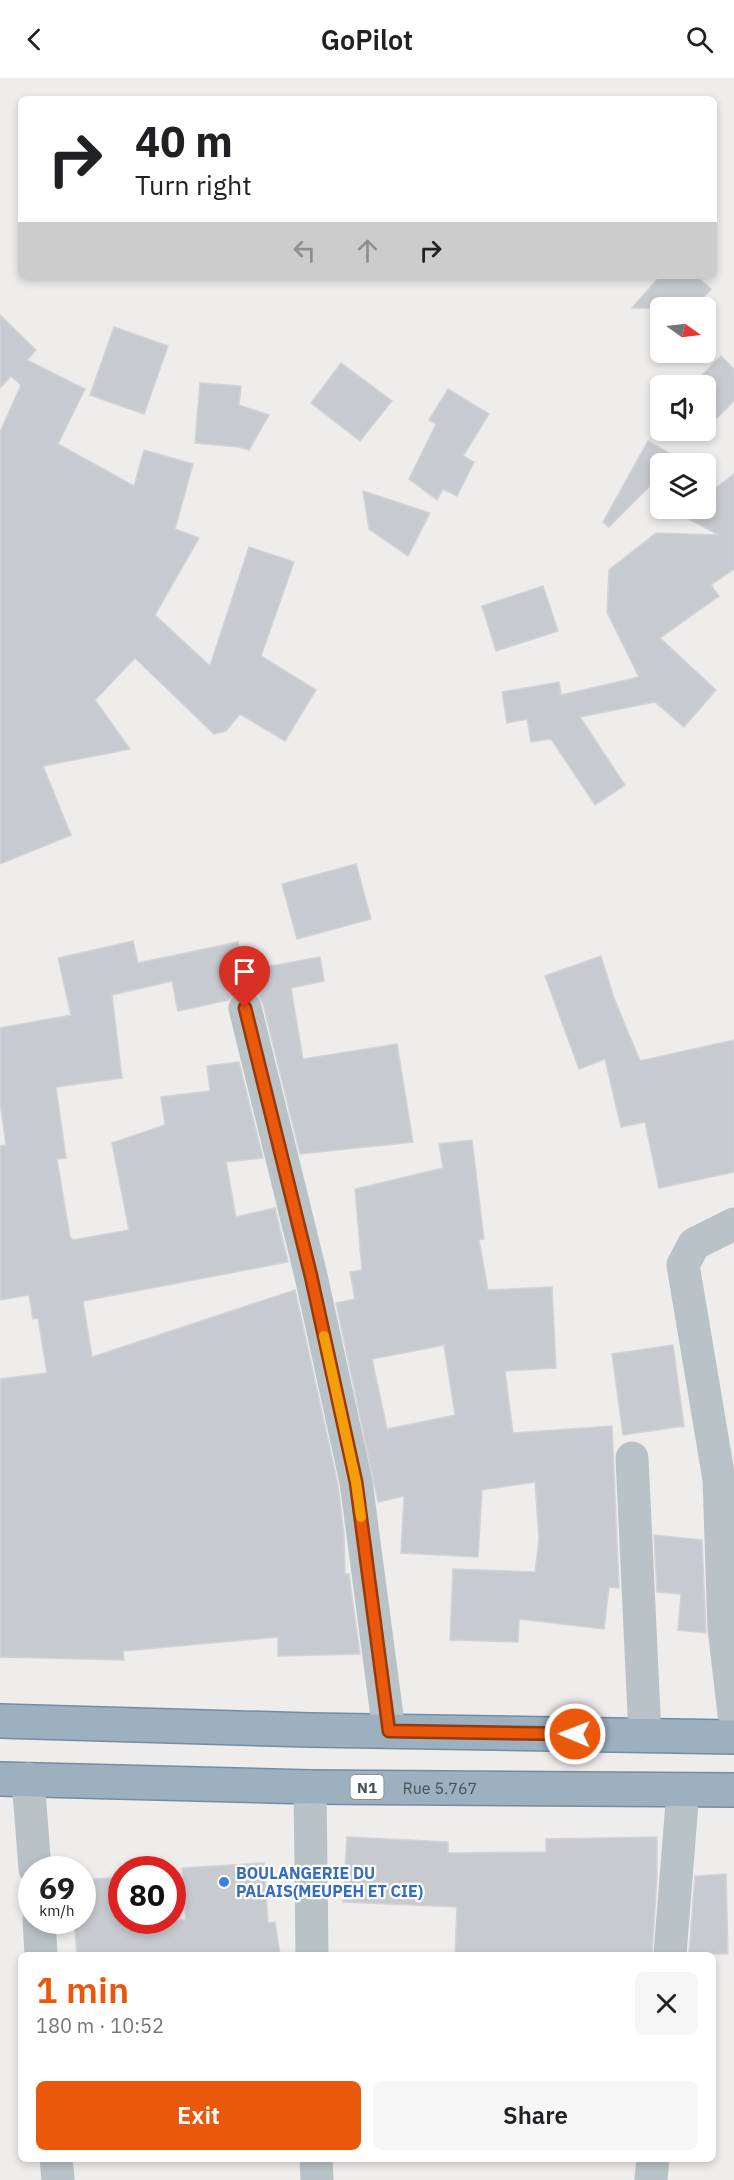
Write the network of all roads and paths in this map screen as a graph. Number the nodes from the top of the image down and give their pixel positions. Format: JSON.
{"nodes":[{"id":1,"x":245,"y":1008,"type":"dead end"},
{"id":2,"x":734,"y":1224,"type":"edge"},
{"id":3,"x":632,"y":1458,"type":"dead end"},
{"id":4,"x":734,"y":1714,"type":"edge"},
{"id":5,"x":0,"y":1721,"type":"edge"},
{"id":6,"x":389,"y":1731,"type":"junction"},
{"id":7,"x":645,"y":1735,"type":"junction"},
{"id":8,"x":734,"y":1737,"type":"edge"},
{"id":9,"x":14,"y":1779,"type":"edge"},
{"id":10,"x":310,"y":1787,"type":"junction"},
{"id":11,"x":683,"y":1790,"type":"junction"},
{"id":12,"x":734,"y":1790,"type":"edge"},
{"id":13,"x":32,"y":1856,"type":"edge"},
{"id":14,"x":40,"y":1934,"type":"edge"},
{"id":15,"x":41,"y":1952,"type":"edge"},
{"id":16,"x":312,"y":1952,"type":"edge"},
{"id":17,"x":670,"y":1952,"type":"edge"},
{"id":18,"x":56,"y":2162,"type":"edge"},
{"id":19,"x":316,"y":2162,"type":"edge"},
{"id":20,"x":653,"y":2162,"type":"edge"},
{"id":21,"x":58,"y":2180,"type":"edge"},
{"id":22,"x":317,"y":2180,"type":"edge"},
{"id":23,"x":651,"y":2180,"type":"edge"}],
"edges":[{"from":1,"to":6,"type":"street"},
{"from":2,"to":4,"type":"street"},
{"from":3,"to":7,"type":"street"},
{"from":5,"to":6,"type":"highway"},
{"from":6,"to":7,"type":"highway"},
{"from":7,"to":8,"type":"highway"},
{"from":9,"to":10,"type":"highway","name":"Rue 5.767","number":"N1"},
{"from":9,"to":13,"type":"street"},
{"from":10,"to":11,"type":"highway","name":"Rue 5.767","number":"N1"},
{"from":10,"to":16,"type":"street"},
{"from":11,"to":12,"type":"highway","name":"Rue 5.767","number":"N1"},
{"from":11,"to":17,"type":"street"},
{"from":14,"to":15,"type":"street"},
{"from":18,"to":21,"type":"street"},
{"from":19,"to":22,"type":"street"},
{"from":20,"to":23,"type":"street"}]}
